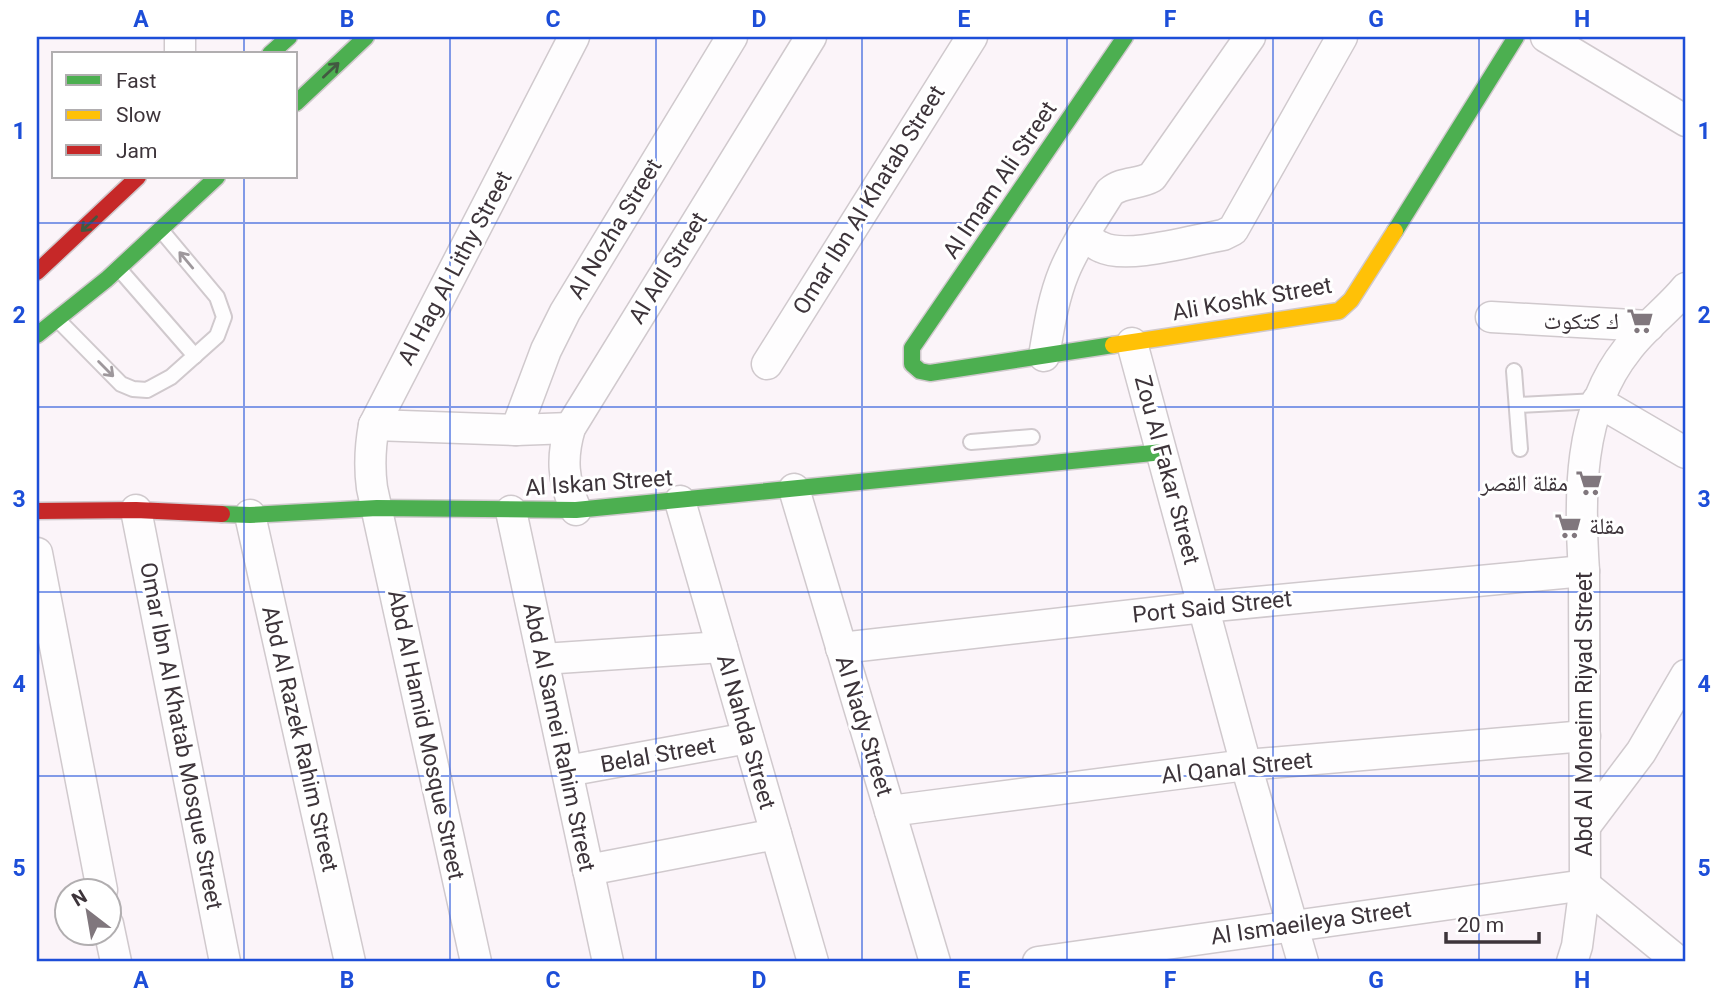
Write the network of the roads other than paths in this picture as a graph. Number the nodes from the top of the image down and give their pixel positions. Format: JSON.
{"nodes":[{"id":1,"x":289,"y":37,"type":"edge"},
{"id":2,"x":366,"y":37,"type":"edge"},
{"id":3,"x":575,"y":37,"type":"edge"},
{"id":4,"x":732,"y":37,"type":"edge"},
{"id":5,"x":811,"y":37,"type":"edge"},
{"id":6,"x":972,"y":37,"type":"edge"},
{"id":7,"x":1125,"y":37,"type":"edge"},
{"id":8,"x":1250,"y":37,"type":"edge"},
{"id":9,"x":1342,"y":37,"type":"edge"},
{"id":10,"x":1516,"y":37,"type":"edge"},
{"id":11,"x":1546,"y":37,"type":"edge"},
{"id":12,"x":272,"y":52,"type":"edge"},
{"id":13,"x":298,"y":101,"type":"edge"},
{"id":14,"x":1686,"y":112,"type":"edge"},
{"id":15,"x":1686,"y":121,"type":"edge"},
{"id":16,"x":137,"y":178,"type":"edge"},
{"id":17,"x":216,"y":178,"type":"edge"},
{"id":18,"x":160,"y":230,"type":"junction"},
{"id":19,"x":1083,"y":234,"type":"junction"},
{"id":20,"x":118,"y":269,"type":"junction"},
{"id":21,"x":37,"y":272,"type":"edge"},
{"id":22,"x":1683,"y":298,"type":"edge"},
{"id":23,"x":1491,"y":317,"type":"dead end"},
{"id":24,"x":58,"y":320,"type":"junction"},
{"id":25,"x":1649,"y":326,"type":"junction"},
{"id":26,"x":37,"y":335,"type":"edge"},
{"id":27,"x":1132,"y":343,"type":"junction"},
{"id":28,"x":912,"y":348,"type":"joint"},
{"id":29,"x":195,"y":356,"type":"junction"},
{"id":30,"x":1044,"y":356,"type":"junction"},
{"id":31,"x":767,"y":363,"type":"dead end"},
{"id":32,"x":1514,"y":371,"type":"dead end"},
{"id":33,"x":1597,"y":401,"type":"junction"},
{"id":34,"x":1517,"y":405,"type":"junction"},
{"id":35,"x":373,"y":425,"type":"junction"},
{"id":36,"x":570,"y":428,"type":"junction"},
{"id":37,"x":516,"y":430,"type":"junction"},
{"id":38,"x":1032,"y":437,"type":"dead end"},
{"id":39,"x":1520,"y":449,"type":"dead end"},
{"id":40,"x":1163,"y":452,"type":"junction"},
{"id":41,"x":1686,"y":453,"type":"edge"},
{"id":42,"x":984,"y":470,"type":"junction"},
{"id":43,"x":794,"y":489,"type":"junction"},
{"id":44,"x":680,"y":501,"type":"junction"},
{"id":45,"x":377,"y":508,"type":"junction"},
{"id":46,"x":136,"y":510,"type":"junction"},
{"id":47,"x":576,"y":510,"type":"junction"},
{"id":48,"x":37,"y":511,"type":"edge"},
{"id":49,"x":511,"y":511,"type":"junction"},
{"id":50,"x":250,"y":515,"type":"junction"},
{"id":51,"x":37,"y":553,"type":"edge"},
{"id":52,"x":1584,"y":571,"type":"junction"},
{"id":53,"x":1204,"y":607,"type":"junction"},
{"id":54,"x":722,"y":647,"type":"junction"},
{"id":55,"x":841,"y":648,"type":"junction"},
{"id":56,"x":543,"y":659,"type":"junction"},
{"id":57,"x":1686,"y":674,"type":"edge"},
{"id":58,"x":1585,"y":736,"type":"junction"},
{"id":59,"x":748,"y":738,"type":"junction"},
{"id":60,"x":1246,"y":765,"type":"junction"},
{"id":61,"x":567,"y":771,"type":"junction"},
{"id":62,"x":890,"y":811,"type":"junction"},
{"id":63,"x":1586,"y":825,"type":"junction"},
{"id":64,"x":776,"y":834,"type":"junction"},
{"id":65,"x":588,"y":870,"type":"junction"},
{"id":66,"x":99,"y":876,"type":"edge"},
{"id":67,"x":1585,"y":885,"type":"junction"},
{"id":68,"x":1293,"y":926,"type":"junction"},
{"id":69,"x":225,"y":962,"type":"edge"},
{"id":70,"x":350,"y":962,"type":"edge"},
{"id":71,"x":476,"y":962,"type":"edge"},
{"id":72,"x":608,"y":962,"type":"edge"},
{"id":73,"x":813,"y":962,"type":"edge"},
{"id":74,"x":935,"y":962,"type":"edge"},
{"id":75,"x":1038,"y":962,"type":"edge"},
{"id":76,"x":1303,"y":962,"type":"edge"},
{"id":77,"x":1572,"y":962,"type":"edge"},
{"id":78,"x":1679,"y":962,"type":"edge"}],
"edges":[{"from":1,"to":12,"type":"street"},
{"from":13,"to":2,"type":"street","one_way":true},
{"from":3,"to":35,"type":"street","name":"Al Hag Al Lithy Street"},
{"from":4,"to":37,"type":"street","name":"Al Nozha Street"},
{"from":5,"to":36,"type":"street","name":"Al Adl Street"},
{"from":6,"to":31,"type":"street","name":"Omar Ibn Al Khatab Street"},
{"from":7,"to":28,"type":"street","name":"Al Imam Ali Street"},
{"from":8,"to":19,"type":"street"},
{"from":9,"to":19,"type":"street"},
{"from":10,"to":27,"type":"street","name":"Ali Koshk Street"},
{"from":11,"to":15,"type":"street"},
{"from":14,"to":15,"type":"street"},
{"from":16,"to":21,"type":"street","one_way":true},
{"from":17,"to":18,"type":"street"},
{"from":18,"to":20,"type":"street"},
{"from":29,"to":18,"type":"lane","one_way":true},
{"from":19,"to":30,"type":"street"},
{"from":20,"to":24,"type":"street"},
{"from":20,"to":29,"type":"lane"},
{"from":22,"to":25,"type":"street","name":"Abd Al Moneim Riyad Street"},
{"from":23,"to":25,"type":"street"},
{"from":24,"to":26,"type":"street"},
{"from":24,"to":29,"type":"lane","one_way":true},
{"from":25,"to":33,"type":"street","name":"Abd Al Moneim Riyad Street"},
{"from":27,"to":30,"type":"street","name":"Ali Koshk Street"},
{"from":27,"to":40,"type":"street","name":"Zou Al Fakar Street"},
{"from":28,"to":30,"type":"street","name":"Ali Koshk Street"},
{"from":32,"to":34,"type":"lane"},
{"from":33,"to":34,"type":"lane"},
{"from":33,"to":41,"type":"street"},
{"from":33,"to":52,"type":"street","name":"Abd Al Moneim Riyad Street"},
{"from":34,"to":39,"type":"lane"},
{"from":35,"to":37,"type":"street"},
{"from":35,"to":45,"type":"street","name":"Al Hag Al Lithy Street"},
{"from":36,"to":37,"type":"street"},
{"from":36,"to":47,"type":"street","name":"Al Adl Street"},
{"from":38,"to":42,"type":"lane"},
{"from":40,"to":42,"type":"street","name":"Al Iskan Street"},
{"from":40,"to":53,"type":"street","name":"Zou Al Fakar Street"},
{"from":42,"to":43,"type":"street","name":"Al Iskan Street"},
{"from":43,"to":44,"type":"street","name":"Al Iskan Street"},
{"from":43,"to":55,"type":"street","name":"Al Nady Street"},
{"from":44,"to":47,"type":"street","name":"Al Iskan Street"},
{"from":44,"to":54,"type":"street","name":"Al Nahda Street"},
{"from":45,"to":49,"type":"street","name":"Al Iskan Street"},
{"from":45,"to":50,"type":"street","name":"Al Iskan Street"},
{"from":45,"to":71,"type":"street","name":"Abd Al Hamid Mosque Street"},
{"from":46,"to":48,"type":"street","name":"Al Iskan Street"},
{"from":46,"to":50,"type":"street","name":"Al Iskan Street"},
{"from":46,"to":69,"type":"street","name":"Omar Ibn Al Khatab Mosque Street"},
{"from":47,"to":49,"type":"street","name":"Al Iskan Street"},
{"from":49,"to":56,"type":"street","name":"Abd Al Samei Rahim Street"},
{"from":50,"to":70,"type":"street","name":"Abd Al Razek Rahim Street"},
{"from":51,"to":66,"type":"street"},
{"from":52,"to":53,"type":"street","name":"Port Said Street"},
{"from":52,"to":58,"type":"street","name":"Abd Al Moneim Riyad Street"},
{"from":53,"to":55,"type":"street","name":"Port Said Street"},
{"from":53,"to":60,"type":"street","name":"Zou Al Fakar Street"},
{"from":54,"to":56,"type":"street"},
{"from":54,"to":59,"type":"street","name":"Al Nahda Street"},
{"from":55,"to":62,"type":"street","name":"Al Nady Street"},
{"from":56,"to":61,"type":"street","name":"Abd Al Samei Rahim Street"},
{"from":57,"to":63,"type":"street"},
{"from":58,"to":60,"type":"street","name":"Al Qanal Street"},
{"from":58,"to":63,"type":"street","name":"Abd Al Moneim Riyad Street"},
{"from":59,"to":61,"type":"street","name":"Belal Street"},
{"from":59,"to":64,"type":"street","name":"Al Nahda Street"},
{"from":60,"to":62,"type":"street","name":"Al Qanal Street"},
{"from":60,"to":68,"type":"street","name":"Zou Al Fakar Street"},
{"from":61,"to":65,"type":"street","name":"Abd Al Samei Rahim Street"},
{"from":62,"to":74,"type":"street","name":"Al Nady Street"},
{"from":63,"to":67,"type":"street","name":"Abd Al Moneim Riyad Street"},
{"from":64,"to":65,"type":"street"},
{"from":64,"to":73,"type":"street","name":"Al Nahda Street"},
{"from":65,"to":72,"type":"street","name":"Abd Al Samei Rahim Street"},
{"from":67,"to":68,"type":"street","name":"Al Ismaeileya Street"},
{"from":67,"to":77,"type":"street","name":"Abd Al Moneim Riyad Street"},
{"from":67,"to":78,"type":"street"},
{"from":68,"to":75,"type":"street","name":"Al Ismaeileya Street"},
{"from":68,"to":76,"type":"street","name":"Zou Al Fakar Street"}]}
